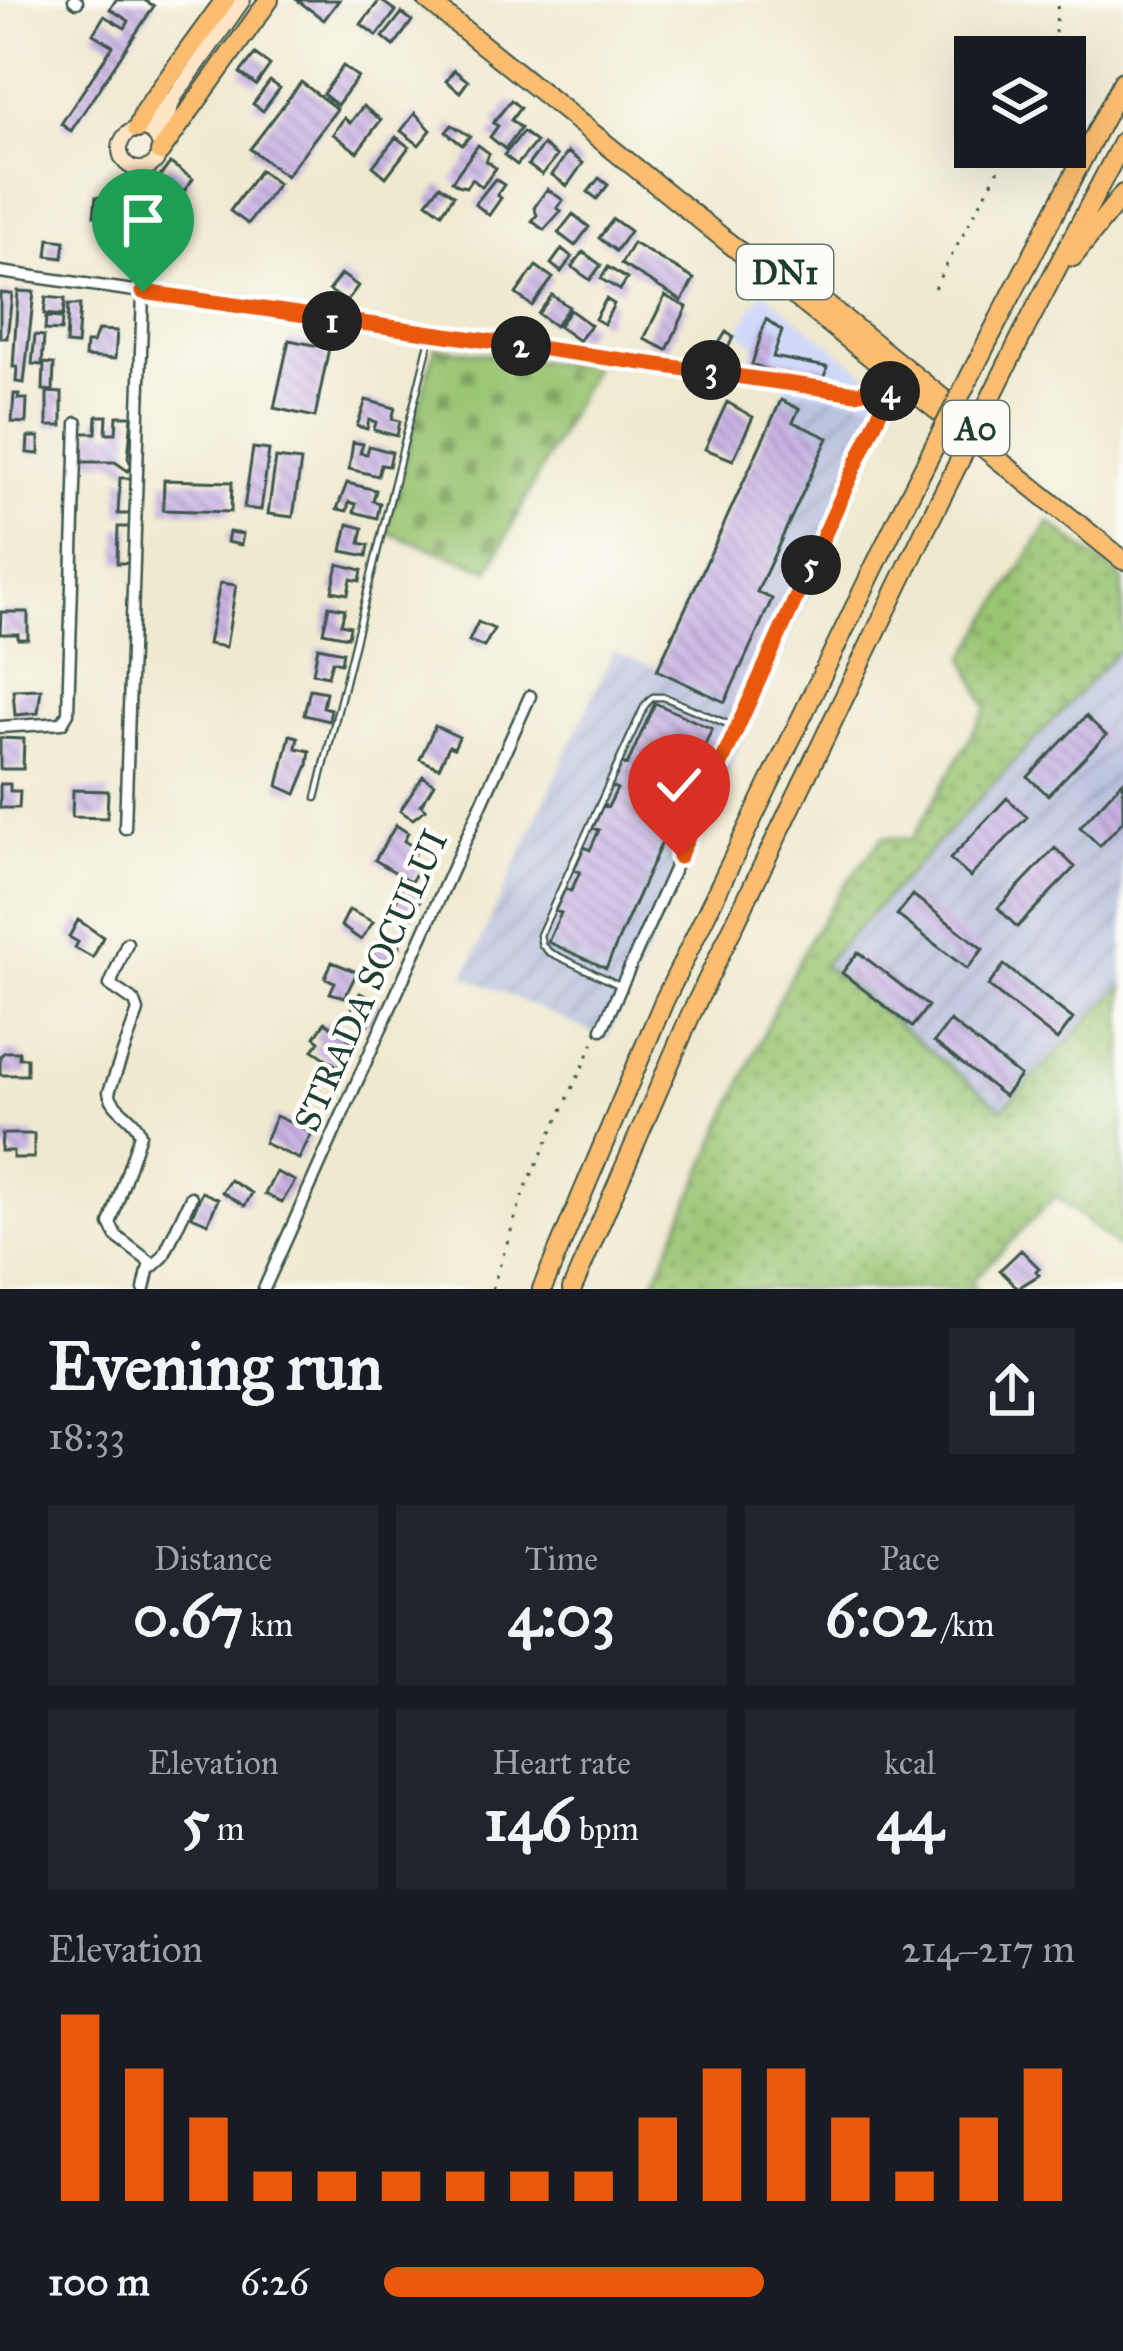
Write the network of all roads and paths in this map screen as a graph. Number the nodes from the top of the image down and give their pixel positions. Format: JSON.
{"nodes":[{"id":1,"x":225,"y":0,"type":"edge"},
{"id":2,"x":243,"y":0,"type":"edge"},
{"id":3,"x":269,"y":0,"type":"edge"},
{"id":4,"x":408,"y":0,"type":"edge"},
{"id":5,"x":427,"y":0,"type":"edge"},
{"id":6,"x":446,"y":0,"type":"edge"},
{"id":7,"x":1058,"y":0,"type":"edge"},
{"id":8,"x":452,"y":20,"type":"junction"},
{"id":9,"x":1057,"y":36,"type":"edge"},
{"id":10,"x":1123,"y":80,"type":"edge"},
{"id":11,"x":150,"y":138,"type":"junction"},
{"id":12,"x":1123,"y":141,"type":"edge"},
{"id":13,"x":1000,"y":168,"type":"edge"},
{"id":14,"x":1123,"y":194,"type":"edge"},
{"id":15,"x":0,"y":272,"type":"edge"},
{"id":16,"x":934,"y":288,"type":"dead end"},
{"id":17,"x":143,"y":292,"type":"junction"},
{"id":18,"x":1040,"y":298,"type":"junction"},
{"id":19,"x":430,"y":335,"type":"junction"},
{"id":20,"x":894,"y":381,"type":"junction"},
{"id":21,"x":77,"y":423,"type":"dead end"},
{"id":22,"x":1123,"y":544,"type":"edge"},
{"id":23,"x":1123,"y":560,"type":"edge"},
{"id":24,"x":530,"y":696,"type":"dead end"},
{"id":25,"x":0,"y":727,"type":"edge"},
{"id":26,"x":737,"y":728,"type":"junction"},
{"id":27,"x":316,"y":798,"type":"dead end"},
{"id":28,"x":125,"y":828,"type":"dead end"},
{"id":29,"x":127,"y":943,"type":"dead end"},
{"id":30,"x":621,"y":986,"type":"junction"},
{"id":31,"x":602,"y":1029,"type":"joint"},
{"id":32,"x":191,"y":1197,"type":"dead end"},
{"id":33,"x":152,"y":1267,"type":"junction"},
{"id":34,"x":144,"y":1289,"type":"edge"},
{"id":35,"x":264,"y":1289,"type":"edge"},
{"id":36,"x":492,"y":1289,"type":"edge"},
{"id":37,"x":542,"y":1289,"type":"edge"},
{"id":38,"x":572,"y":1289,"type":"edge"}],
"edges":[{"from":1,"to":11,"type":"highway"},
{"from":2,"to":11,"type":"street"},
{"from":3,"to":11,"type":"highway"},
{"from":4,"to":8,"type":"highway"},
{"from":5,"to":8,"type":"highway","number":"DN1"},
{"from":6,"to":22,"type":"highway","number":"DN1"},
{"from":7,"to":9,"type":"path"},
{"from":8,"to":20,"type":"highway","number":"DN1"},
{"from":10,"to":37,"type":"highway","number":"A0","bridge":true},
{"from":12,"to":18,"type":"highway","number":"A0"},
{"from":13,"to":16,"type":"path"},
{"from":14,"to":18,"type":"highway"},
{"from":15,"to":17,"type":"street"},
{"from":17,"to":19,"type":"street"},
{"from":17,"to":28,"type":"street"},
{"from":18,"to":38,"type":"highway","number":"A0","bridge":true},
{"from":19,"to":20,"type":"street"},
{"from":19,"to":27,"type":"lane"},
{"from":20,"to":23,"type":"highway","number":"DN1"},
{"from":20,"to":26,"type":"street"},
{"from":21,"to":25,"type":"street"},
{"from":24,"to":35,"type":"street","name":"STRADA SOCULUI"},
{"from":26,"to":30,"type":"street"},
{"from":26,"to":30,"type":"lane"},
{"from":29,"to":33,"type":"street"},
{"from":30,"to":31,"type":"street"},
{"from":31,"to":36,"type":"path"},
{"from":32,"to":33,"type":"street"},
{"from":33,"to":34,"type":"street"}]}
